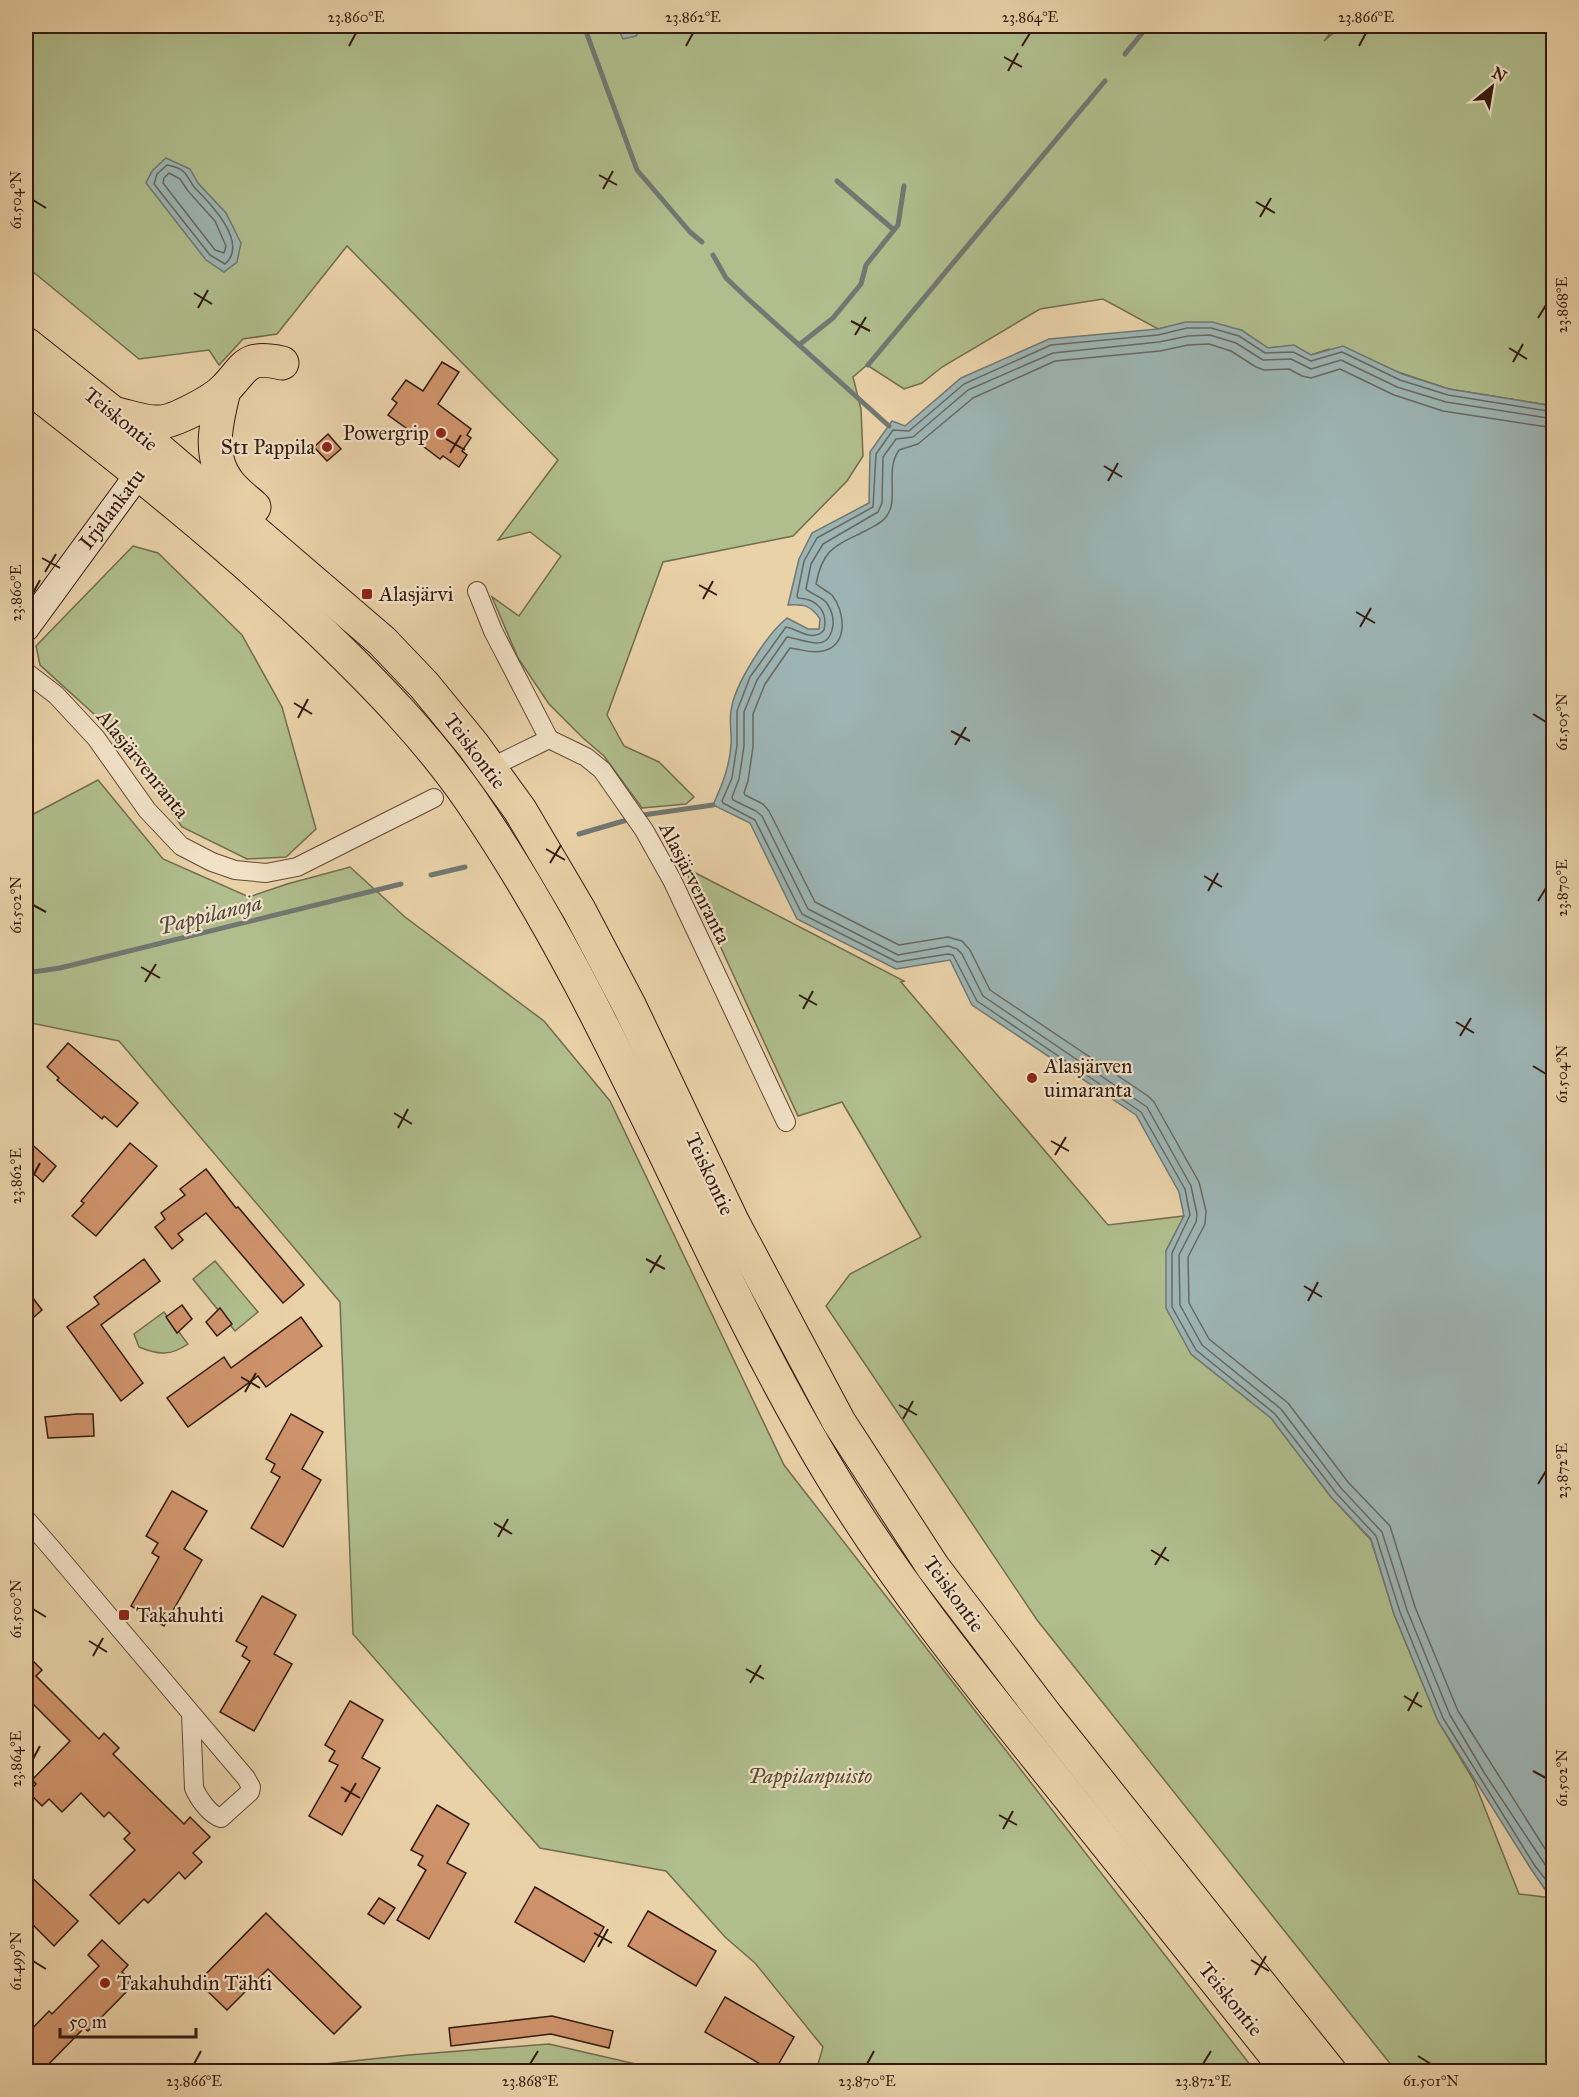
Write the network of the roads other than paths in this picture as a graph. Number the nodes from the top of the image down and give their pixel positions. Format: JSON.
{"nodes":[{"id":1,"x":26,"y":344,"type":"edge"},
{"id":2,"x":282,"y":363,"type":"dead end"},
{"id":3,"x":26,"y":385,"type":"edge"},
{"id":4,"x":224,"y":390,"type":"junction"},
{"id":5,"x":116,"y":414,"type":"junction"},
{"id":6,"x":148,"y":461,"type":"junction"},
{"id":7,"x":477,"y":591,"type":"dead end"},
{"id":8,"x":26,"y":628,"type":"edge"},
{"id":9,"x":382,"y":641,"type":"junction"},
{"id":10,"x":26,"y":672,"type":"edge"},
{"id":11,"x":549,"y":739,"type":"junction"},
{"id":12,"x":504,"y":761,"type":"dead end"},
{"id":13,"x":434,"y":798,"type":"dead end"},
{"id":14,"x":786,"y":1122,"type":"dead end"},
{"id":15,"x":26,"y":1519,"type":"edge"},
{"id":16,"x":191,"y":1713,"type":"junction"},
{"id":17,"x":1288,"y":2072,"type":"edge"},
{"id":18,"x":1330,"y":2072,"type":"edge"}],
"edges":[{"from":1,"to":5,"type":"highway","name":"Teiskontie"},
{"from":2,"to":4,"type":"highway"},
{"from":3,"to":6,"type":"highway","name":"Teiskontie"},
{"from":4,"to":5,"type":"highway"},
{"from":4,"to":9,"type":"highway"},
{"from":5,"to":6,"type":"highway","name":"Teiskontie"},
{"from":6,"to":8,"type":"street","name":"Irjalankatu"},
{"from":6,"to":9,"type":"highway","name":"Teiskontie"},
{"from":6,"to":17,"type":"highway","name":"Teiskontie"},
{"from":7,"to":11,"type":"street"},
{"from":9,"to":18,"type":"highway","name":"Teiskontie"},
{"from":10,"to":13,"type":"street","name":"Alasjärvenranta"},
{"from":11,"to":12,"type":"street"},
{"from":11,"to":14,"type":"street","name":"Alasjärvenranta"},
{"from":15,"to":16,"type":"street"},
{"from":16,"to":16,"type":"street"}]}
